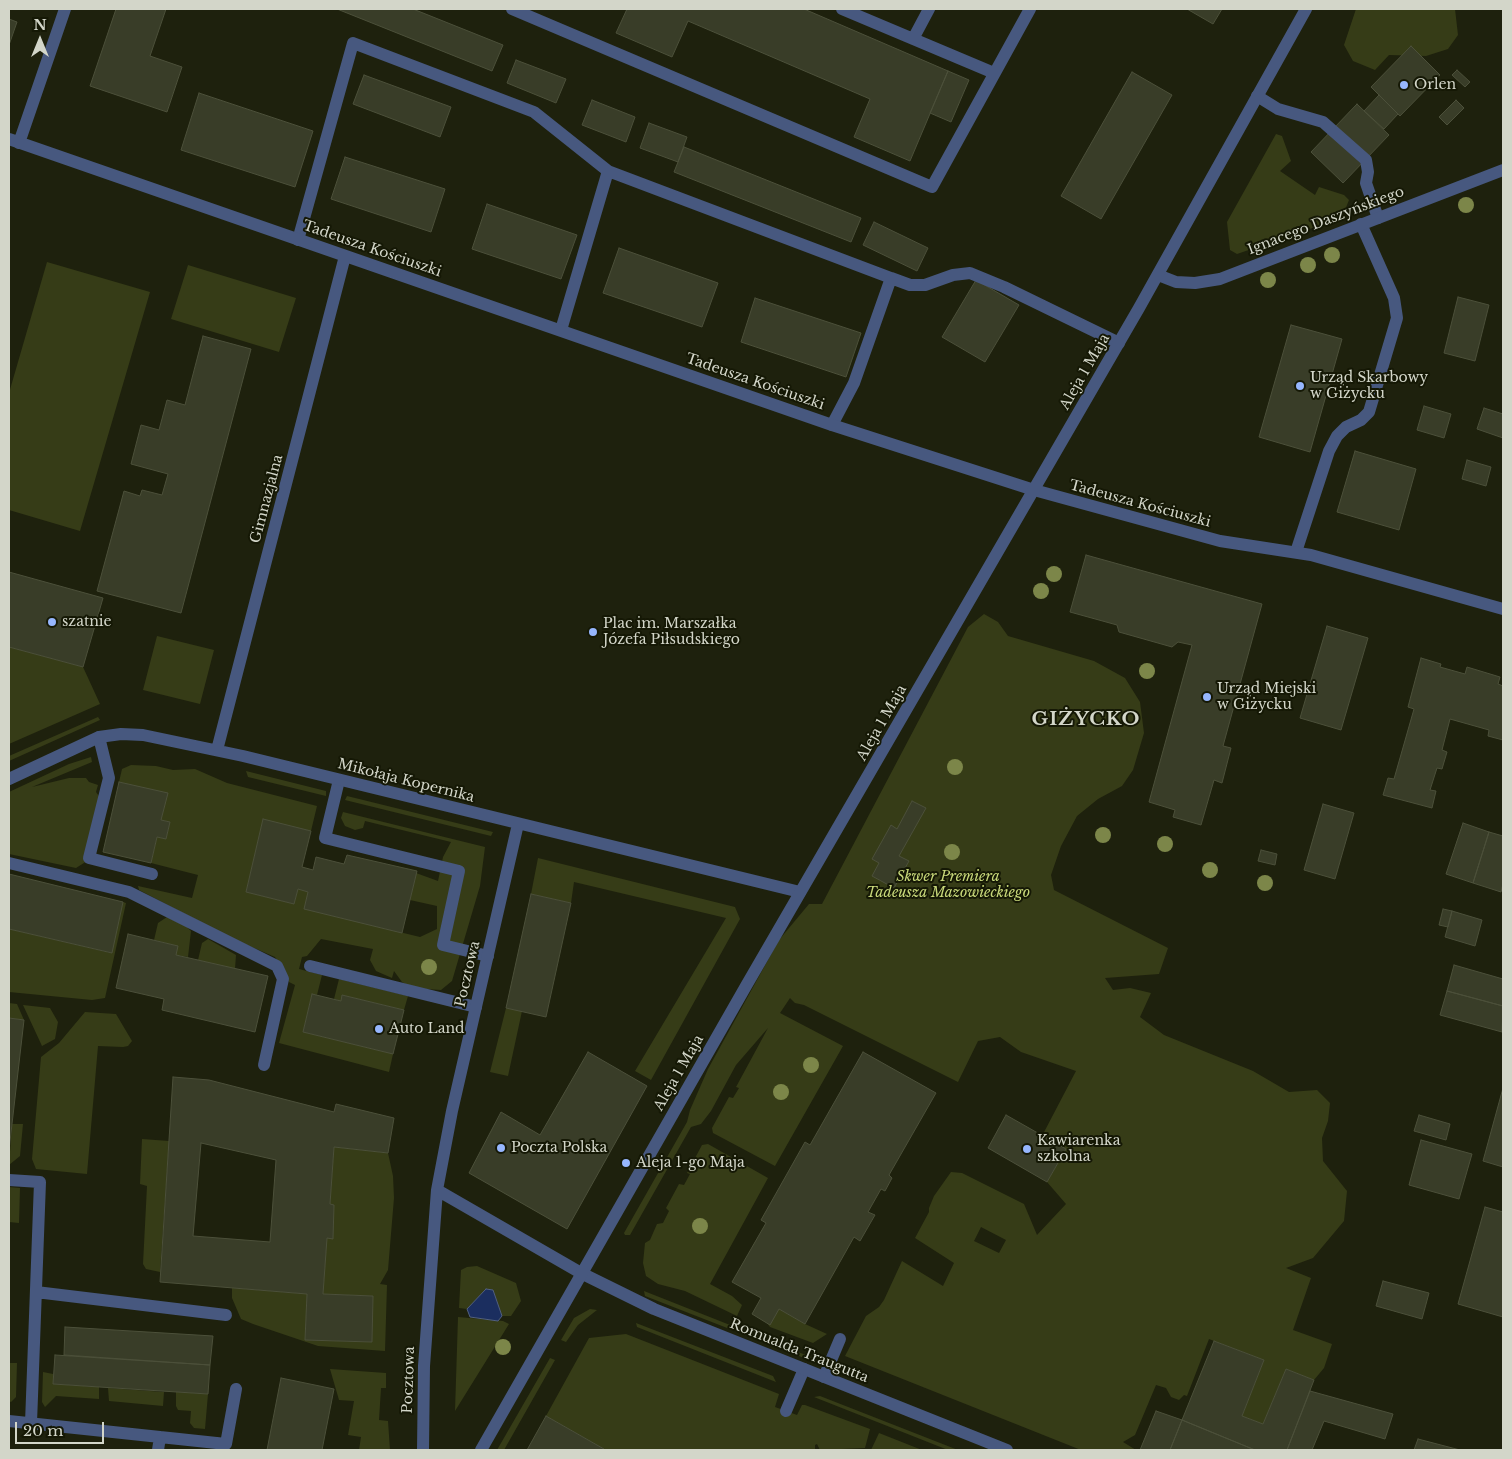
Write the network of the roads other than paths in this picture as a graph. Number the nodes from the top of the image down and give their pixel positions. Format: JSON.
{"nodes":[{"id":1,"x":65,"y":9,"type":"edge"},
{"id":2,"x":512,"y":9,"type":"edge"},
{"id":3,"x":842,"y":9,"type":"edge"},
{"id":4,"x":929,"y":9,"type":"edge"},
{"id":5,"x":1030,"y":9,"type":"edge"},
{"id":6,"x":1306,"y":9,"type":"edge"},
{"id":7,"x":913,"y":39,"type":"junction"},
{"id":8,"x":994,"y":73,"type":"junction"},
{"id":9,"x":1257,"y":96,"type":"junction"},
{"id":10,"x":14,"y":141,"type":"edge"},
{"id":11,"x":1503,"y":170,"type":"edge"},
{"id":12,"x":608,"y":172,"type":"junction"},
{"id":13,"x":1378,"y":218,"type":"junction"},
{"id":14,"x":1361,"y":224,"type":"junction"},
{"id":15,"x":298,"y":240,"type":"junction"},
{"id":16,"x":345,"y":256,"type":"junction"},
{"id":17,"x":1158,"y":275,"type":"junction"},
{"id":18,"x":891,"y":278,"type":"junction"},
{"id":19,"x":561,"y":330,"type":"junction"},
{"id":20,"x":1119,"y":343,"type":"junction"},
{"id":21,"x":832,"y":425,"type":"junction"},
{"id":22,"x":1034,"y":490,"type":"junction"},
{"id":23,"x":1296,"y":552,"type":"junction"},
{"id":24,"x":1503,"y":609,"type":"edge"},
{"id":25,"x":99,"y":737,"type":"junction"},
{"id":26,"x":217,"y":750,"type":"junction"},
{"id":27,"x":9,"y":779,"type":"edge"},
{"id":28,"x":339,"y":780,"type":"junction"},
{"id":29,"x":518,"y":824,"type":"junction"},
{"id":30,"x":9,"y":863,"type":"edge"},
{"id":31,"x":152,"y":874,"type":"dead end"},
{"id":32,"x":800,"y":892,"type":"junction"},
{"id":33,"x":488,"y":956,"type":"junction"},
{"id":34,"x":310,"y":966,"type":"dead end"},
{"id":35,"x":476,"y":1007,"type":"junction"},
{"id":36,"x":264,"y":1065,"type":"dead end"},
{"id":37,"x":9,"y":1180,"type":"edge"},
{"id":38,"x":437,"y":1190,"type":"junction"},
{"id":39,"x":581,"y":1273,"type":"junction"},
{"id":40,"x":36,"y":1292,"type":"junction"},
{"id":41,"x":226,"y":1315,"type":"dead end"},
{"id":42,"x":840,"y":1339,"type":"dead end"},
{"id":43,"x":804,"y":1369,"type":"junction"},
{"id":44,"x":824,"y":1377,"type":"junction"},
{"id":45,"x":236,"y":1389,"type":"dead end"},
{"id":46,"x":786,"y":1411,"type":"dead end"},
{"id":47,"x":9,"y":1421,"type":"edge"},
{"id":48,"x":31,"y":1424,"type":"junction"},
{"id":49,"x":160,"y":1437,"type":"junction"},
{"id":50,"x":158,"y":1450,"type":"edge"},
{"id":51,"x":423,"y":1450,"type":"edge"},
{"id":52,"x":481,"y":1450,"type":"edge"},
{"id":53,"x":1007,"y":1450,"type":"edge"}],
"edges":[{"from":1,"to":10,"type":"street"},
{"from":2,"to":8,"type":"street"},
{"from":3,"to":7,"type":"street"},
{"from":4,"to":7,"type":"street"},
{"from":5,"to":8,"type":"street"},
{"from":6,"to":9,"type":"street","name":"Aleja 1 Maja"},
{"from":7,"to":8,"type":"street"},
{"from":9,"to":13,"type":"street"},
{"from":9,"to":17,"type":"street","name":"Aleja 1 Maja"},
{"from":10,"to":15,"type":"street","name":"Tadeusza Kościuszki"},
{"from":11,"to":13,"type":"street","name":"Ignacego Daszyńskiego"},
{"from":12,"to":15,"type":"street"},
{"from":12,"to":18,"type":"street"},
{"from":12,"to":19,"type":"street"},
{"from":13,"to":14,"type":"street","name":"Ignacego Daszyńskiego"},
{"from":14,"to":17,"type":"street","name":"Ignacego Daszyńskiego"},
{"from":14,"to":23,"type":"street"},
{"from":15,"to":16,"type":"street","name":"Tadeusza Kościuszki"},
{"from":16,"to":19,"type":"street","name":"Tadeusza Kościuszki"},
{"from":16,"to":26,"type":"street","name":"Gimnazjalna"},
{"from":17,"to":20,"type":"street","name":"Aleja 1 Maja"},
{"from":18,"to":20,"type":"street"},
{"from":18,"to":21,"type":"street"},
{"from":19,"to":21,"type":"street","name":"Tadeusza Kościuszki"},
{"from":20,"to":22,"type":"street","name":"Aleja 1 Maja"},
{"from":21,"to":22,"type":"street","name":"Tadeusza Kościuszki"},
{"from":22,"to":23,"type":"street","name":"Tadeusza Kościuszki"},
{"from":22,"to":32,"type":"street","name":"Aleja 1 Maja"},
{"from":23,"to":24,"type":"street","name":"Tadeusza Kościuszki"},
{"from":25,"to":26,"type":"street","name":"Mikołaja Kopernika"},
{"from":25,"to":27,"type":"street","name":"Mikołaja Kopernika"},
{"from":25,"to":31,"type":"street"},
{"from":26,"to":28,"type":"street","name":"Mikołaja Kopernika"},
{"from":28,"to":29,"type":"street","name":"Mikołaja Kopernika"},
{"from":28,"to":33,"type":"street"},
{"from":29,"to":32,"type":"street","name":"Mikołaja Kopernika"},
{"from":29,"to":33,"type":"street","name":"Pocztowa"},
{"from":30,"to":36,"type":"street"},
{"from":32,"to":39,"type":"street","name":"Aleja 1 Maja"},
{"from":33,"to":35,"type":"street","name":"Pocztowa"},
{"from":34,"to":35,"type":"street"},
{"from":35,"to":38,"type":"street","name":"Pocztowa"},
{"from":37,"to":40,"type":"street"},
{"from":38,"to":39,"type":"street"},
{"from":38,"to":51,"type":"street","name":"Pocztowa"},
{"from":39,"to":43,"type":"street","name":"Romualda Traugutta"},
{"from":39,"to":52,"type":"street","name":"Aleja 1 Maja"},
{"from":40,"to":41,"type":"street"},
{"from":40,"to":48,"type":"street"},
{"from":42,"to":44,"type":"street"},
{"from":43,"to":44,"type":"street","name":"Romualda Traugutta"},
{"from":43,"to":46,"type":"street"},
{"from":44,"to":53,"type":"street","name":"Romualda Traugutta"},
{"from":45,"to":49,"type":"street"},
{"from":47,"to":48,"type":"street"},
{"from":48,"to":49,"type":"street"},
{"from":49,"to":50,"type":"street"}]}
